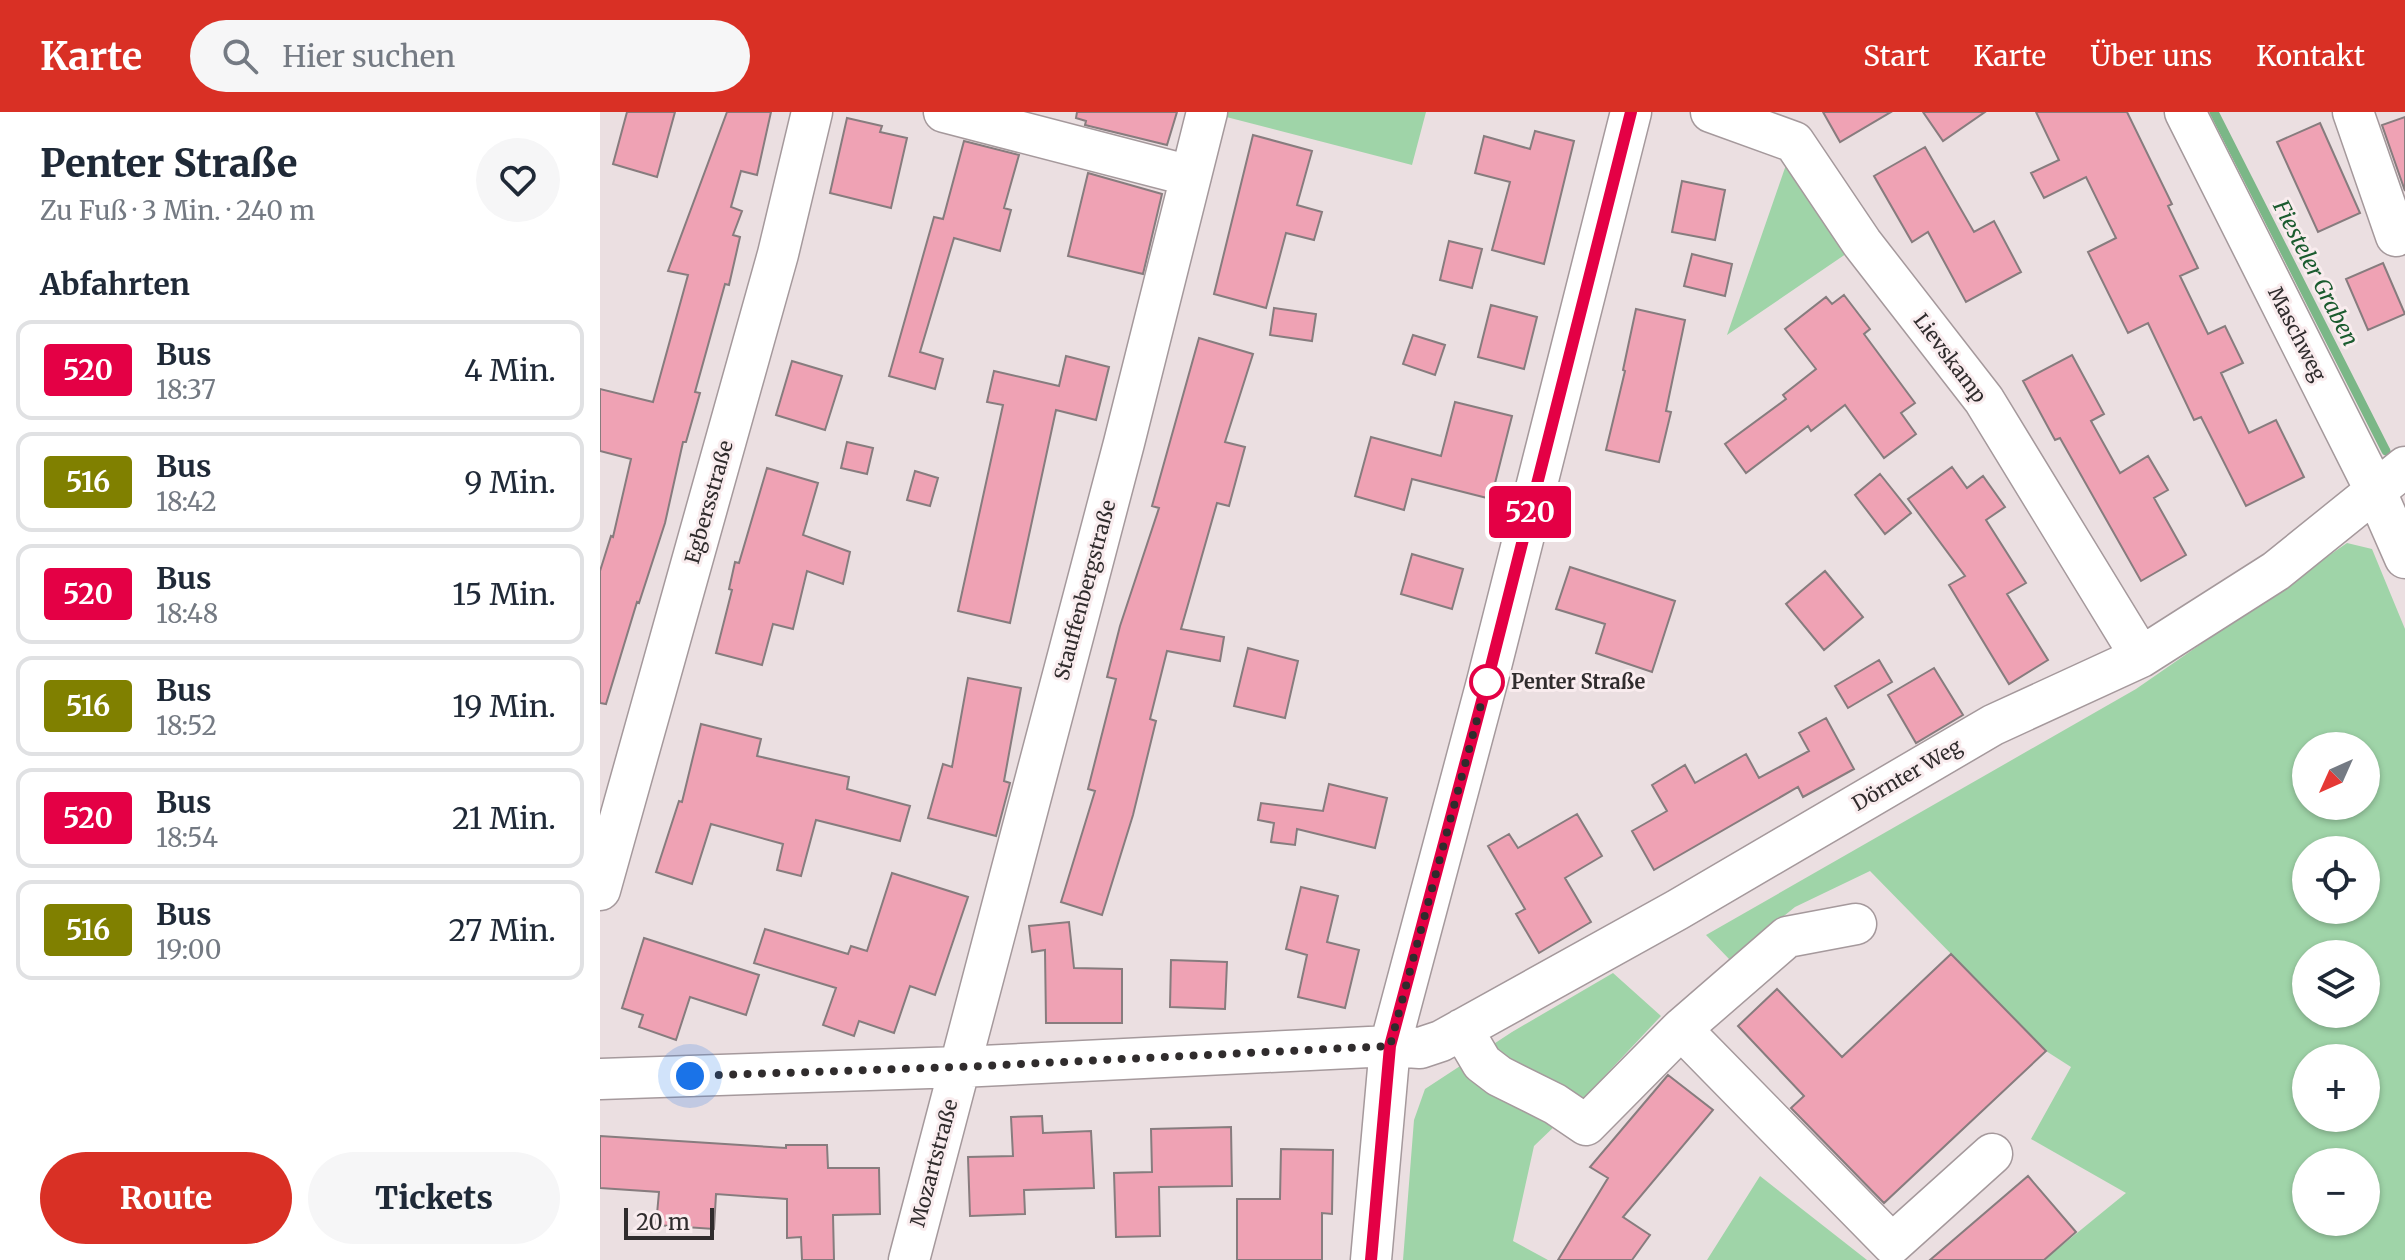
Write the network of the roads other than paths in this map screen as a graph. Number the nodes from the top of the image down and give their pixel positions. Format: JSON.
{"nodes":[{"id":1,"x":812,"y":112,"type":"edge"},
{"id":2,"x":944,"y":112,"type":"edge"},
{"id":3,"x":1207,"y":112,"type":"edge"},
{"id":4,"x":1631,"y":112,"type":"edge"},
{"id":5,"x":1711,"y":112,"type":"edge"},
{"id":6,"x":2185,"y":112,"type":"edge"},
{"id":7,"x":2353,"y":112,"type":"edge"},
{"id":8,"x":1191,"y":176,"type":"junction"},
{"id":9,"x":2396,"y":236,"type":"dead end"},
{"id":10,"x":2391,"y":480,"type":"edge"},
{"id":11,"x":2405,"y":558,"type":"edge"},
{"id":12,"x":2141,"y":657,"type":"junction"},
{"id":13,"x":600,"y":890,"type":"edge"},
{"id":14,"x":1856,"y":924,"type":"dead end"},
{"id":15,"x":1462,"y":1029,"type":"junction"},
{"id":16,"x":1681,"y":1029,"type":"junction"},
{"id":17,"x":1390,"y":1046,"type":"junction"},
{"id":18,"x":960,"y":1067,"type":"junction"},
{"id":19,"x":600,"y":1079,"type":"edge"},
{"id":20,"x":1992,"y":1154,"type":"dead end"},
{"id":21,"x":909,"y":1260,"type":"edge"},
{"id":22,"x":1371,"y":1260,"type":"edge"}],
"edges":[{"from":1,"to":13,"type":"street","name":"Egbersstraße"},
{"from":2,"to":8,"type":"street"},
{"from":3,"to":8,"type":"street","name":"Stauffenbergstraße"},
{"from":4,"to":17,"type":"street"},
{"from":5,"to":12,"type":"street","name":"Lievskamp"},
{"from":6,"to":10,"type":"street","name":"Maschweg"},
{"from":7,"to":9,"type":"street"},
{"from":8,"to":18,"type":"street","name":"Stauffenbergstraße"},
{"from":10,"to":11,"type":"street","name":"Maschweg"},
{"from":10,"to":12,"type":"street","name":"Dörnter Weg"},
{"from":12,"to":15,"type":"street","name":"Dörnter Weg"},
{"from":14,"to":16,"type":"street"},
{"from":15,"to":16,"type":"street"},
{"from":15,"to":17,"type":"street","name":"Dörnter Weg"},
{"from":16,"to":20,"type":"street"},
{"from":17,"to":18,"type":"street"},
{"from":17,"to":22,"type":"street"},
{"from":18,"to":19,"type":"street"},
{"from":18,"to":21,"type":"street","name":"Mozartstraße"}]}
